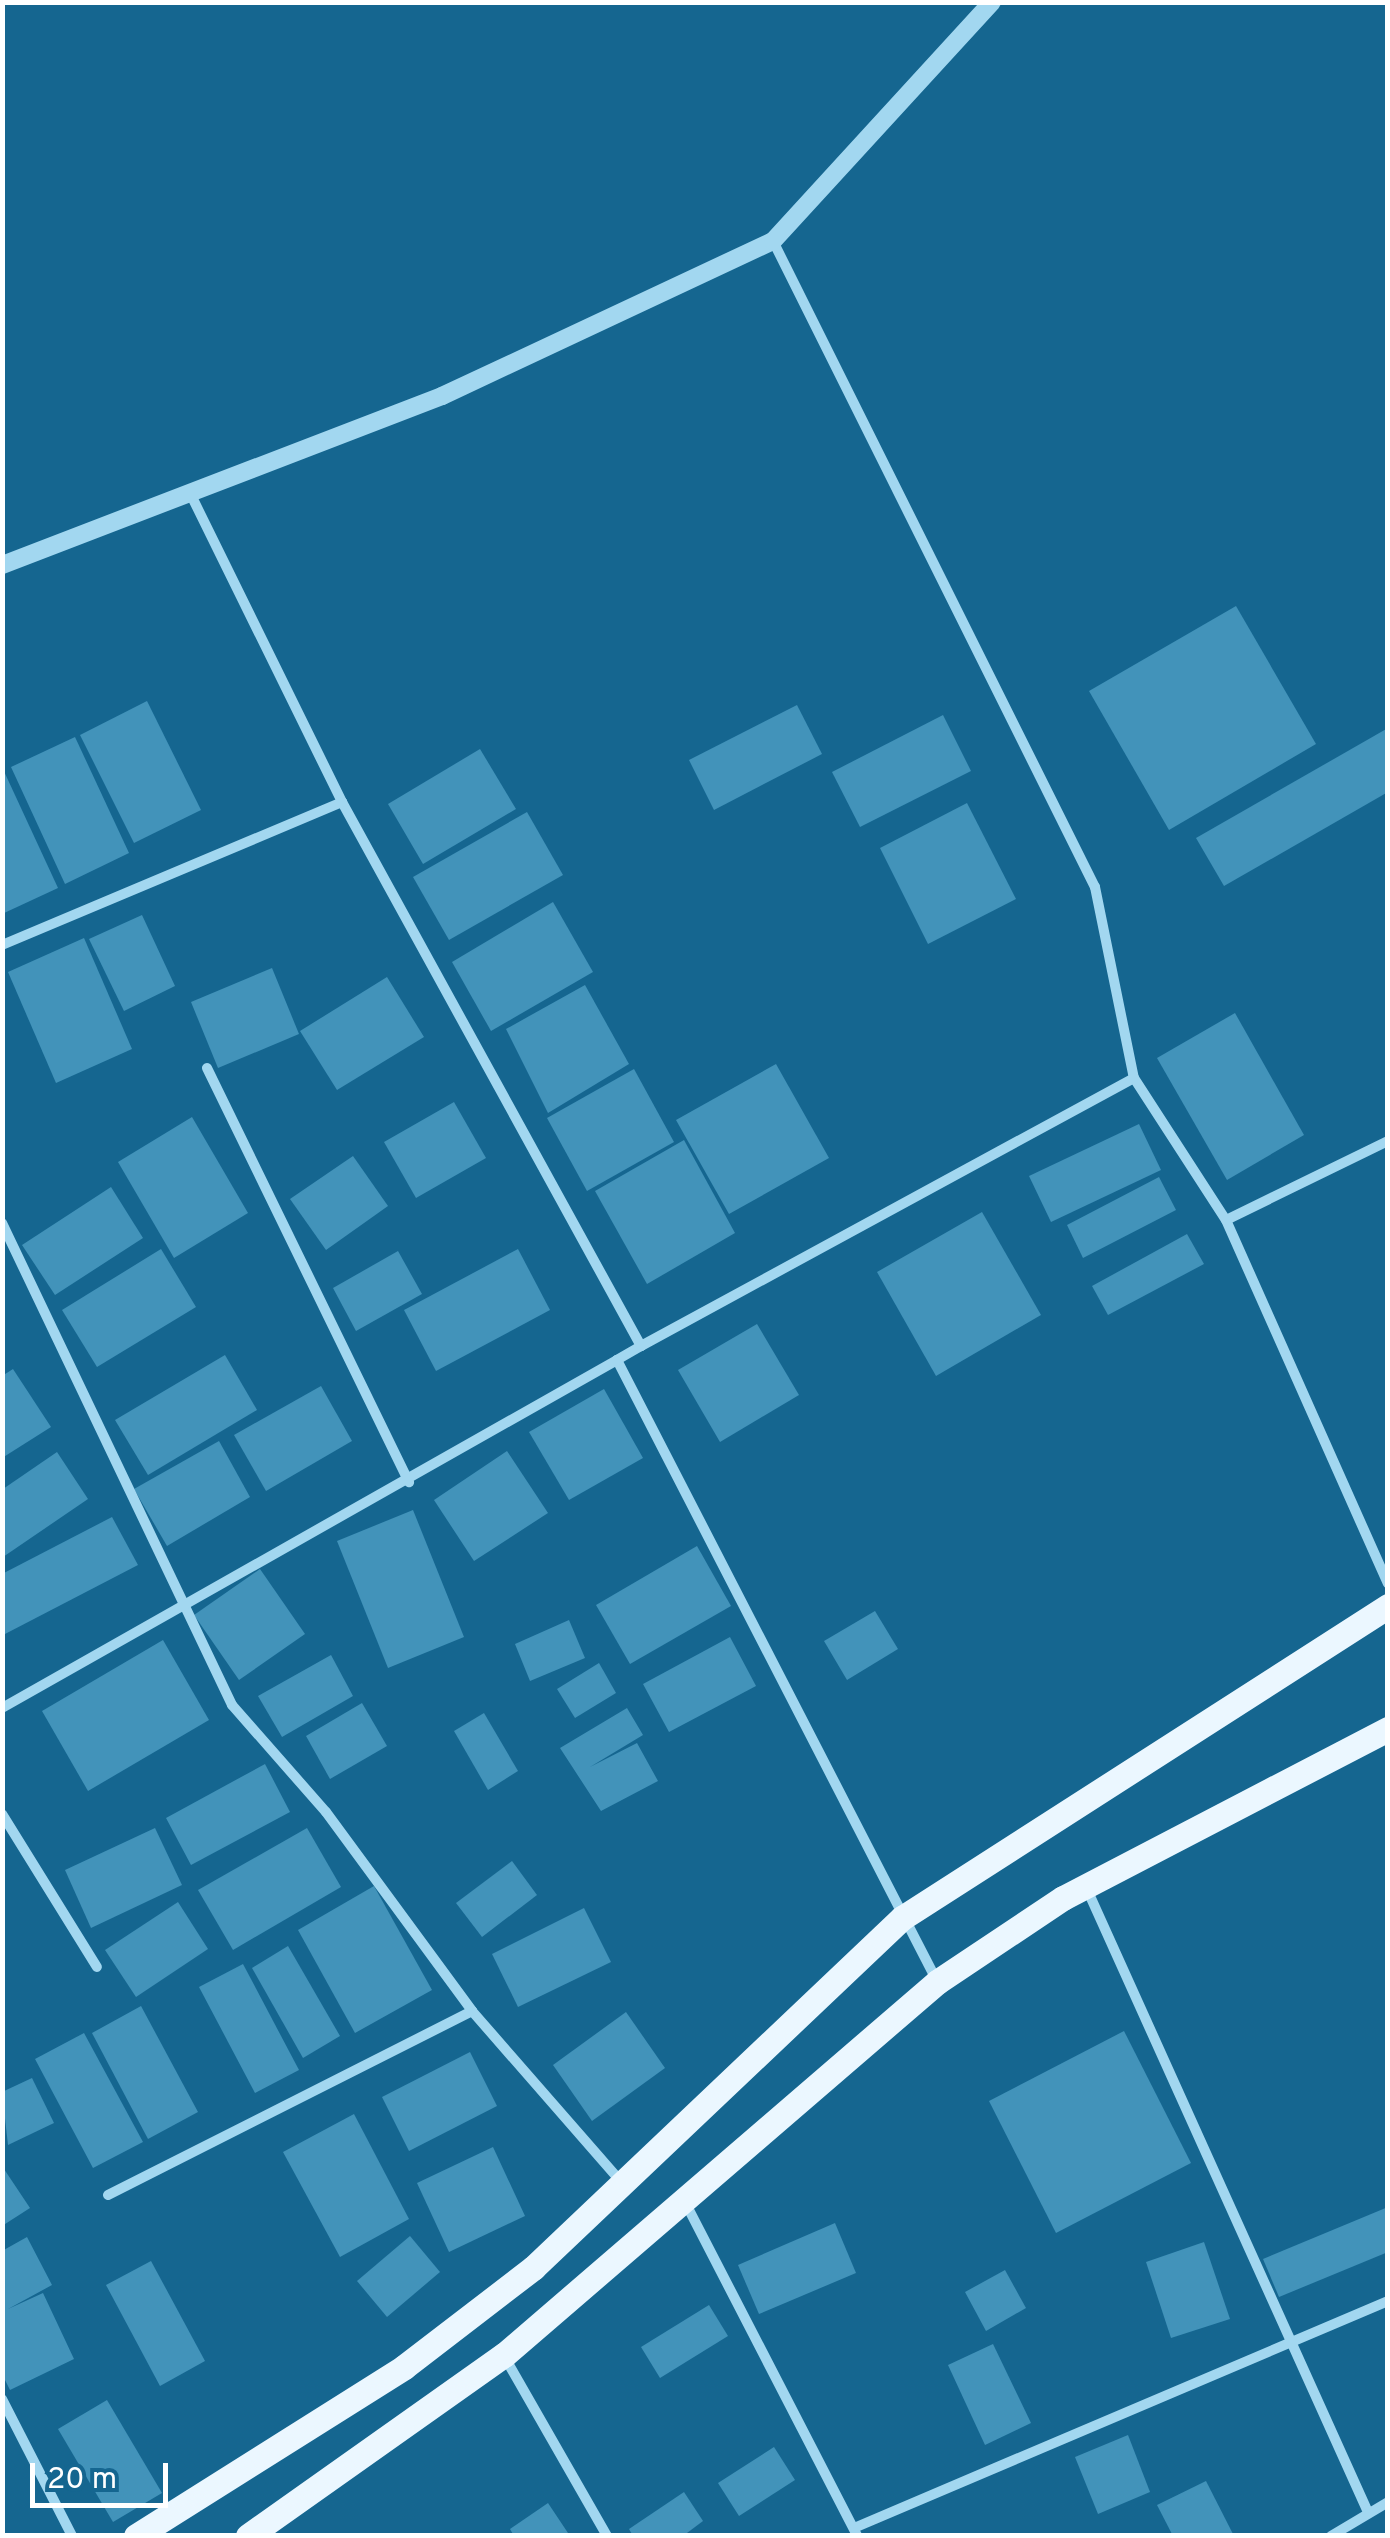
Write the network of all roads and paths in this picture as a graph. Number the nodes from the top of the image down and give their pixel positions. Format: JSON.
{"nodes":[{"id":1,"x":992,"y":2,"type":"edge"},
{"id":2,"x":773,"y":241,"type":"junction"},
{"id":3,"x":191,"y":495,"type":"junction"},
{"id":4,"x":2,"y":565,"type":"edge"},
{"id":5,"x":342,"y":802,"type":"junction"},
{"id":6,"x":2,"y":945,"type":"edge"},
{"id":7,"x":207,"y":1068,"type":"dead end"},
{"id":8,"x":1134,"y":1078,"type":"junction"},
{"id":9,"x":1388,"y":1141,"type":"edge"},
{"id":10,"x":1226,"y":1220,"type":"junction"},
{"id":11,"x":2,"y":1223,"type":"edge"},
{"id":12,"x":641,"y":1346,"type":"junction"},
{"id":13,"x":617,"y":1360,"type":"junction"},
{"id":14,"x":409,"y":1482,"type":"junction"},
{"id":15,"x":1388,"y":1584,"type":"edge"},
{"id":16,"x":177,"y":1603,"type":"junction"},
{"id":17,"x":1388,"y":1606,"type":"edge"},
{"id":18,"x":2,"y":1708,"type":"edge"},
{"id":19,"x":1388,"y":1729,"type":"edge"},
{"id":20,"x":2,"y":1814,"type":"edge"},
{"id":21,"x":1086,"y":1886,"type":"junction"},
{"id":22,"x":902,"y":1918,"type":"junction"},
{"id":23,"x":98,"y":1967,"type":"dead end"},
{"id":24,"x":937,"y":1982,"type":"junction"},
{"id":25,"x":472,"y":2011,"type":"junction"},
{"id":26,"x":623,"y":2184,"type":"junction"},
{"id":27,"x":108,"y":2196,"type":"dead end"},
{"id":28,"x":686,"y":2204,"type":"junction"},
{"id":29,"x":1388,"y":2301,"type":"edge"},
{"id":30,"x":1286,"y":2342,"type":"junction"},
{"id":31,"x":504,"y":2355,"type":"junction"},
{"id":32,"x":2,"y":2399,"type":"edge"},
{"id":33,"x":1388,"y":2502,"type":"edge"},
{"id":34,"x":1366,"y":2510,"type":"junction"},
{"id":35,"x":856,"y":2532,"type":"edge"},
{"id":36,"x":72,"y":2536,"type":"edge"},
{"id":37,"x":136,"y":2536,"type":"edge"},
{"id":38,"x":248,"y":2536,"type":"edge"},
{"id":39,"x":607,"y":2536,"type":"edge"},
{"id":40,"x":1330,"y":2536,"type":"edge"}],
"edges":[{"from":1,"to":2,"type":"street"},
{"from":2,"to":3,"type":"street"},
{"from":2,"to":8,"type":"street"},
{"from":3,"to":4,"type":"street"},
{"from":3,"to":5,"type":"street"},
{"from":5,"to":6,"type":"street"},
{"from":5,"to":12,"type":"street"},
{"from":7,"to":14,"type":"street"},
{"from":8,"to":10,"type":"street"},
{"from":8,"to":12,"type":"street"},
{"from":9,"to":10,"type":"street"},
{"from":10,"to":15,"type":"street"},
{"from":11,"to":16,"type":"street"},
{"from":12,"to":13,"type":"street"},
{"from":13,"to":14,"type":"street"},
{"from":13,"to":22,"type":"street"},
{"from":14,"to":16,"type":"street"},
{"from":16,"to":18,"type":"street"},
{"from":16,"to":25,"type":"street"},
{"from":17,"to":22,"type":"main road"},
{"from":19,"to":21,"type":"main road"},
{"from":20,"to":23,"type":"street"},
{"from":21,"to":24,"type":"main road"},
{"from":21,"to":30,"type":"street"},
{"from":22,"to":24,"type":"street"},
{"from":22,"to":26,"type":"main road"},
{"from":24,"to":28,"type":"main road"},
{"from":25,"to":26,"type":"street"},
{"from":25,"to":27,"type":"street"},
{"from":26,"to":37,"type":"main road"},
{"from":28,"to":31,"type":"main road"},
{"from":28,"to":35,"type":"street"},
{"from":29,"to":30,"type":"street"},
{"from":30,"to":34,"type":"street"},
{"from":30,"to":35,"type":"street"},
{"from":31,"to":38,"type":"main road"},
{"from":31,"to":39,"type":"street"},
{"from":32,"to":36,"type":"street"},
{"from":33,"to":34,"type":"street"},
{"from":34,"to":40,"type":"street"}]}
